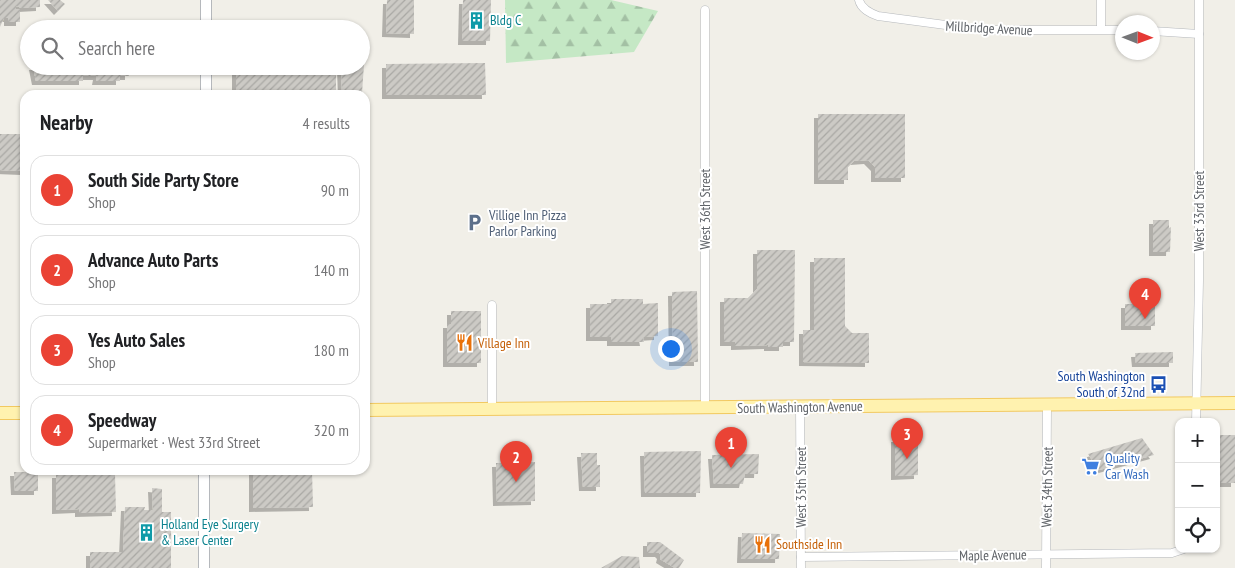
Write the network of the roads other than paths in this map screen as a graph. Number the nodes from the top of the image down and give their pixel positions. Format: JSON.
{"nodes":[{"id":1,"x":206,"y":0,"type":"edge"},
{"id":2,"x":1101,"y":0,"type":"edge"},
{"id":3,"x":1199,"y":0,"type":"edge"},
{"id":4,"x":860,"y":2,"type":"edge"},
{"id":5,"x":704,"y":10,"type":"dead end"},
{"id":6,"x":206,"y":20,"type":"edge"},
{"id":7,"x":1101,"y":29,"type":"junction"},
{"id":8,"x":1115,"y":30,"type":"edge"},
{"id":9,"x":1160,"y":32,"type":"edge"},
{"id":10,"x":1199,"y":34,"type":"junction"},
{"id":11,"x":206,"y":75,"type":"edge"},
{"id":12,"x":206,"y":90,"type":"edge"},
{"id":13,"x":492,"y":305,"type":"dead end"},
{"id":14,"x":1235,"y":403,"type":"edge"},
{"id":15,"x":1196,"y":404,"type":"junction"},
{"id":16,"x":800,"y":406,"type":"junction"},
{"id":17,"x":1047,"y":406,"type":"junction"},
{"id":18,"x":705,"y":408,"type":"junction"},
{"id":19,"x":492,"y":409,"type":"junction"},
{"id":20,"x":370,"y":410,"type":"edge"},
{"id":21,"x":0,"y":413,"type":"edge"},
{"id":22,"x":20,"y":413,"type":"edge"},
{"id":23,"x":1196,"y":418,"type":"edge"},
{"id":24,"x":204,"y":475,"type":"edge"},
{"id":25,"x":1175,"y":552,"type":"edge"},
{"id":26,"x":1046,"y":554,"type":"junction"},
{"id":27,"x":801,"y":557,"type":"junction"},
{"id":28,"x":204,"y":568,"type":"edge"},
{"id":29,"x":801,"y":568,"type":"edge"},
{"id":30,"x":1046,"y":568,"type":"edge"}],
"edges":[{"from":1,"to":6,"type":"street"},
{"from":2,"to":7,"type":"street"},
{"from":3,"to":10,"type":"street","name":"West 33rd Street"},
{"from":4,"to":7,"type":"street","name":"Millbridge Avenue"},
{"from":5,"to":18,"type":"street","name":"West 36th Street"},
{"from":7,"to":8,"type":"street","name":"Millbridge Avenue"},
{"from":9,"to":10,"type":"street"},
{"from":10,"to":15,"type":"street","name":"West 33rd Street"},
{"from":11,"to":12,"type":"street"},
{"from":13,"to":19,"type":"street"},
{"from":14,"to":15,"type":"main road","name":"South Washington Avenue"},
{"from":15,"to":17,"type":"main road","name":"South Washington Avenue"},
{"from":15,"to":23,"type":"street","name":"West 33rd Street"},
{"from":16,"to":17,"type":"main road","name":"South Washington Avenue"},
{"from":16,"to":18,"type":"main road","name":"South Washington Avenue"},
{"from":16,"to":27,"type":"street","name":"West 35th Street"},
{"from":17,"to":26,"type":"street","name":"West 34th Street"},
{"from":18,"to":19,"type":"main road","name":"South Washington Avenue"},
{"from":19,"to":20,"type":"main road","name":"South Washington Avenue"},
{"from":21,"to":22,"type":"main road"},
{"from":24,"to":28,"type":"street"},
{"from":25,"to":26,"type":"street","name":"Maple Avenue"},
{"from":26,"to":27,"type":"street","name":"Maple Avenue"},
{"from":26,"to":30,"type":"street","name":"West 34th Street"},
{"from":27,"to":29,"type":"street","name":"West 35th Street"}]}
